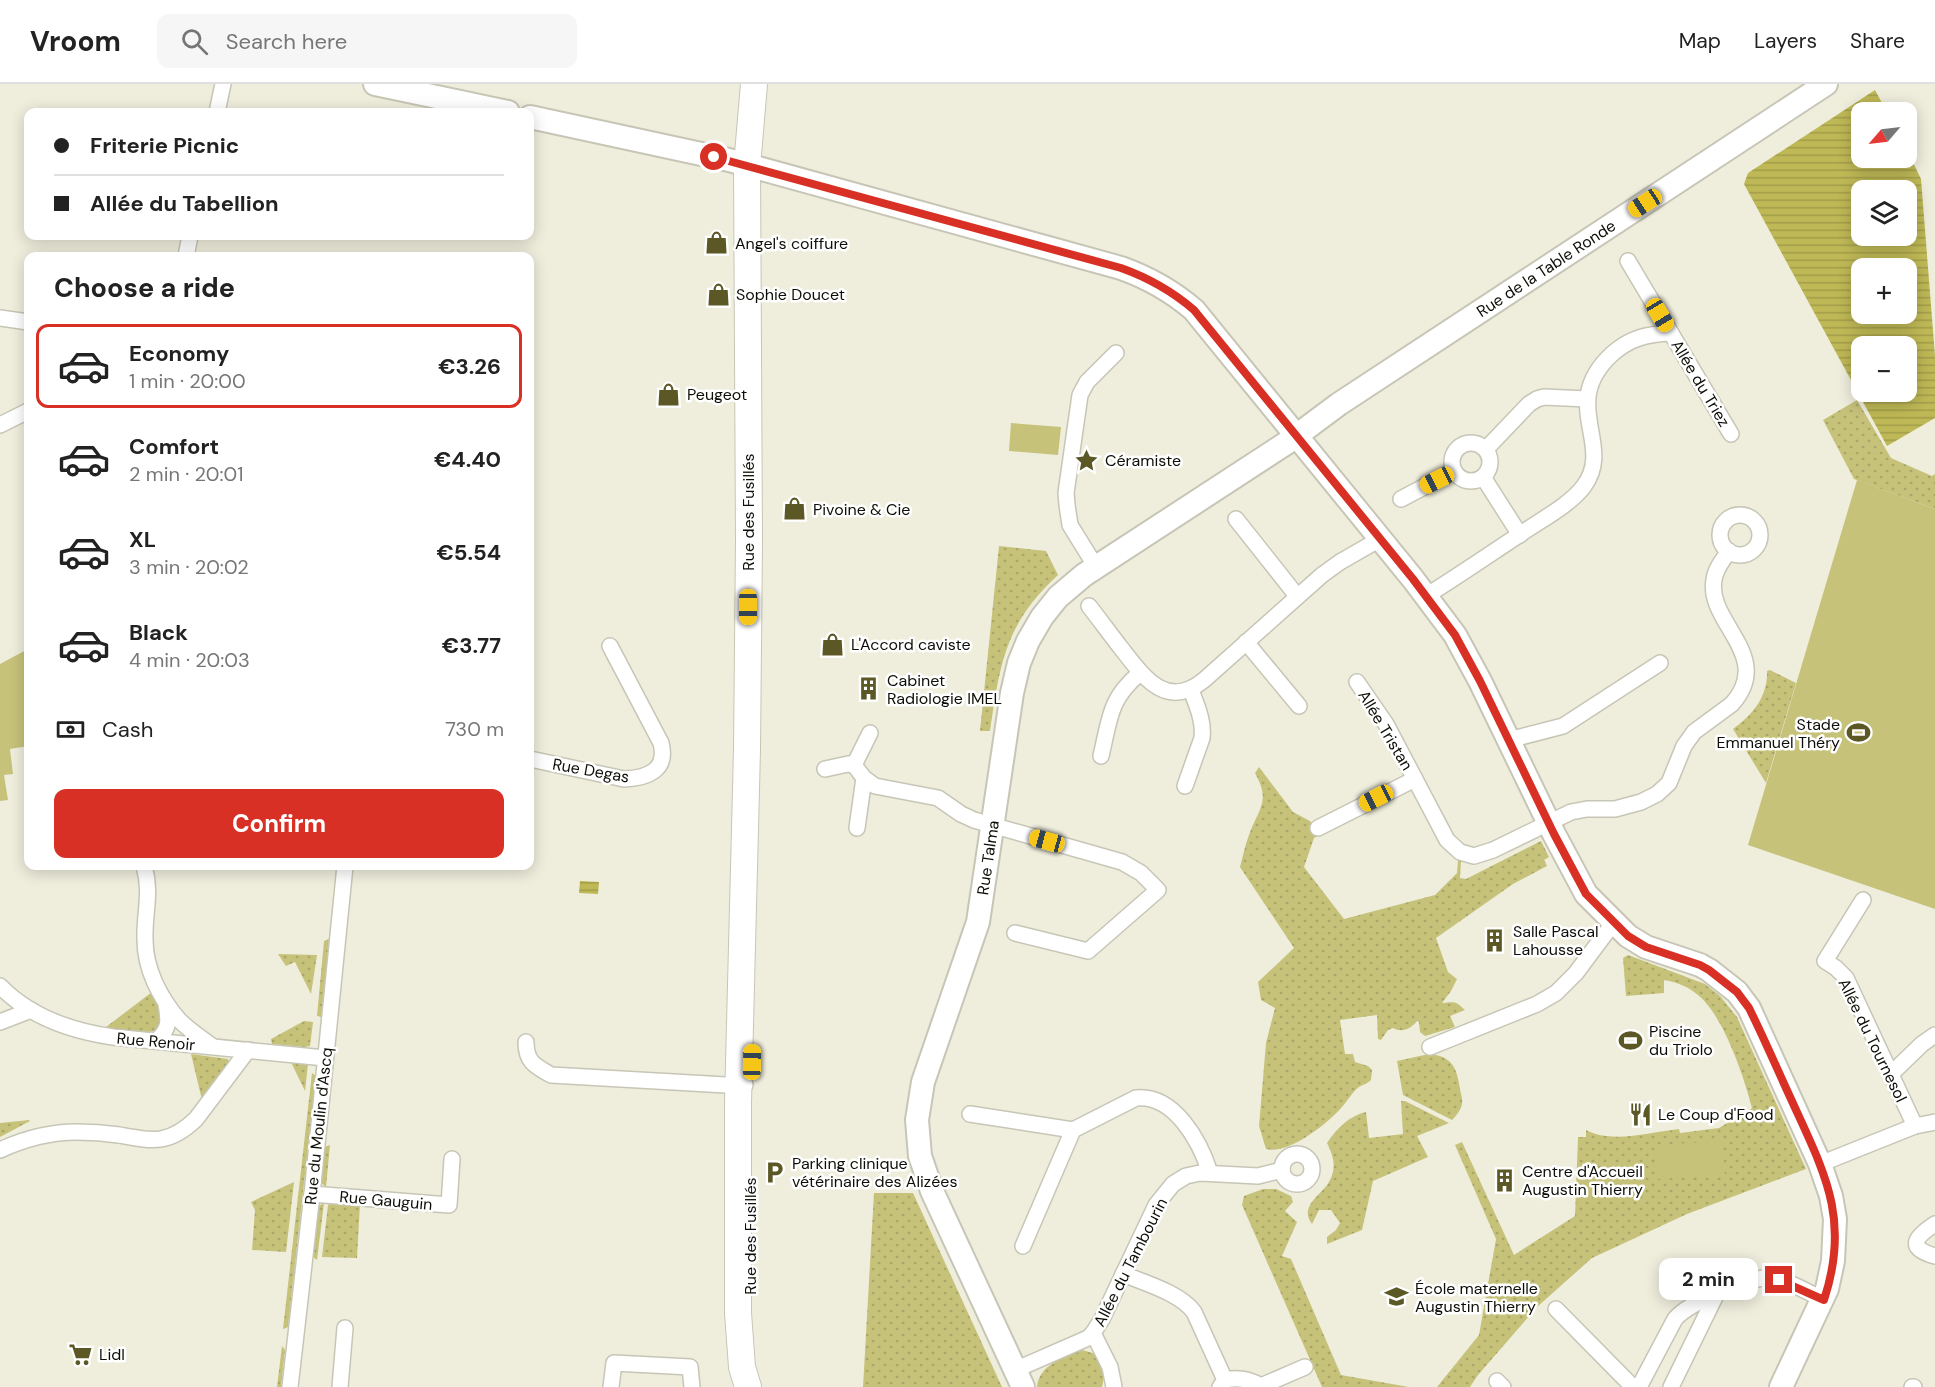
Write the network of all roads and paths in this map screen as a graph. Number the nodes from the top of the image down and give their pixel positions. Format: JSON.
{"nodes":[{"id":1,"x":223,"y":84,"type":"edge"},
{"id":2,"x":375,"y":84,"type":"edge"},
{"id":3,"x":754,"y":84,"type":"edge"},
{"id":4,"x":767,"y":84,"type":"edge"},
{"id":5,"x":1826,"y":84,"type":"edge"},
{"id":6,"x":218,"y":108,"type":"edge"},
{"id":7,"x":489,"y":108,"type":"edge"},
{"id":8,"x":534,"y":118,"type":"edge"},
{"id":9,"x":756,"y":168,"type":"junction"},
{"id":10,"x":1628,"y":261,"type":"dead end"},
{"id":11,"x":0,"y":318,"type":"edge"},
{"id":12,"x":24,"y":321,"type":"edge"},
{"id":13,"x":1671,"y":333,"type":"junction"},
{"id":14,"x":1116,"y":353,"type":"dead end"},
{"id":15,"x":1587,"y":399,"type":"junction"},
{"id":16,"x":24,"y":413,"type":"edge"},
{"id":17,"x":0,"y":425,"type":"edge"},
{"id":18,"x":1731,"y":434,"type":"dead end"},
{"id":19,"x":1296,"y":435,"type":"junction"},
{"id":20,"x":1486,"y":449,"type":"junction"},
{"id":21,"x":1454,"y":471,"type":"junction"},
{"id":22,"x":1483,"y":477,"type":"junction"},
{"id":23,"x":1401,"y":499,"type":"dead end"},
{"id":24,"x":1236,"y":519,"type":"dead end"},
{"id":25,"x":1520,"y":535,"type":"junction"},
{"id":26,"x":1380,"y":539,"type":"junction"},
{"id":27,"x":1729,"y":551,"type":"dead end"},
{"id":28,"x":1096,"y":567,"type":"junction"},
{"id":29,"x":1297,"y":596,"type":"junction"},
{"id":30,"x":1426,"y":596,"type":"junction"},
{"id":31,"x":1089,"y":606,"type":"dead end"},
{"id":32,"x":1246,"y":642,"type":"junction"},
{"id":33,"x":610,"y":646,"type":"dead end"},
{"id":34,"x":1660,"y":663,"type":"dead end"},
{"id":35,"x":1140,"y":673,"type":"junction"},
{"id":36,"x":1357,"y":682,"type":"dead end"},
{"id":37,"x":1191,"y":690,"type":"junction"},
{"id":38,"x":1299,"y":706,"type":"dead end"},
{"id":39,"x":870,"y":733,"type":"dead end"},
{"id":40,"x":1509,"y":740,"type":"junction"},
{"id":41,"x":1101,"y":756,"type":"dead end"},
{"id":42,"x":534,"y":760,"type":"edge"},
{"id":43,"x":854,"y":765,"type":"junction"},
{"id":44,"x":825,"y":769,"type":"dead end"},
{"id":45,"x":864,"y":777,"type":"junction"},
{"id":46,"x":1415,"y":779,"type":"junction"},
{"id":47,"x":1185,"y":786,"type":"dead end"},
{"id":48,"x":1549,"y":822,"type":"junction"},
{"id":49,"x":992,"y":825,"type":"junction"},
{"id":50,"x":857,"y":828,"type":"dead end"},
{"id":51,"x":1318,"y":828,"type":"dead end"},
{"id":52,"x":145,"y":870,"type":"edge"},
{"id":53,"x":345,"y":870,"type":"edge"},
{"id":54,"x":1863,"y":900,"type":"dead end"},
{"id":55,"x":1614,"y":922,"type":"junction"},
{"id":56,"x":1015,"y":933,"type":"dead end"},
{"id":57,"x":0,"y":986,"type":"edge"},
{"id":58,"x":166,"y":1003,"type":"junction"},
{"id":59,"x":31,"y":1010,"type":"junction"},
{"id":60,"x":0,"y":1022,"type":"edge"},
{"id":61,"x":1935,"y":1035,"type":"edge"},
{"id":62,"x":156,"y":1041,"type":"junction"},
{"id":63,"x":526,"y":1042,"type":"dead end"},
{"id":64,"x":212,"y":1046,"type":"junction"},
{"id":65,"x":1431,"y":1047,"type":"dead end"},
{"id":66,"x":248,"y":1050,"type":"junction"},
{"id":67,"x":325,"y":1058,"type":"junction"},
{"id":68,"x":1891,"y":1074,"type":"junction"},
{"id":69,"x":745,"y":1085,"type":"junction"},
{"id":70,"x":970,"y":1114,"type":"dead end"},
{"id":71,"x":1935,"y":1122,"type":"edge"},
{"id":72,"x":1915,"y":1126,"type":"junction"},
{"id":73,"x":1073,"y":1130,"type":"junction"},
{"id":74,"x":0,"y":1150,"type":"edge"},
{"id":75,"x":452,"y":1159,"type":"dead end"},
{"id":76,"x":1820,"y":1164,"type":"junction"},
{"id":77,"x":1282,"y":1170,"type":"dead end"},
{"id":78,"x":1210,"y":1173,"type":"junction"},
{"id":79,"x":312,"y":1194,"type":"junction"},
{"id":80,"x":1935,"y":1224,"type":"edge"},
{"id":81,"x":1023,"y":1246,"type":"dead end"},
{"id":82,"x":1935,"y":1256,"type":"edge"},
{"id":83,"x":1124,"y":1274,"type":"junction"},
{"id":84,"x":1716,"y":1294,"type":"junction"},
{"id":85,"x":1824,"y":1300,"type":"junction"},
{"id":86,"x":1556,"y":1309,"type":"dead end"},
{"id":87,"x":345,"y":1328,"type":"dead end"},
{"id":88,"x":1094,"y":1333,"type":"junction"},
{"id":89,"x":1305,"y":1367,"type":"dead end"},
{"id":90,"x":1019,"y":1379,"type":"edge"},
{"id":91,"x":1222,"y":1384,"type":"edge"},
{"id":92,"x":290,"y":1387,"type":"edge"},
{"id":93,"x":340,"y":1387,"type":"edge"},
{"id":94,"x":611,"y":1387,"type":"edge"},
{"id":95,"x":692,"y":1387,"type":"edge"},
{"id":96,"x":748,"y":1387,"type":"edge"},
{"id":97,"x":758,"y":1387,"type":"edge"},
{"id":98,"x":1114,"y":1387,"type":"edge"},
{"id":99,"x":1633,"y":1387,"type":"edge"},
{"id":100,"x":1639,"y":1387,"type":"edge"},
{"id":101,"x":1671,"y":1387,"type":"edge"},
{"id":102,"x":1781,"y":1387,"type":"edge"}],
"edges":[{"from":1,"to":6,"type":"street"},
{"from":2,"to":7,"type":"street"},
{"from":3,"to":9,"type":"main road","name":"Rue des Fusillés"},
{"from":4,"to":9,"type":"main road","name":"Rue des Fusillés"},
{"from":5,"to":19,"type":"street","name":"Rue de la Table Ronde"},
{"from":8,"to":9,"type":"street"},
{"from":9,"to":19,"type":"street"},
{"from":9,"to":69,"type":"main road","name":"Rue des Fusillés"},
{"from":10,"to":13,"type":"street","name":"Allée du Triez"},
{"from":11,"to":12,"type":"street"},
{"from":13,"to":15,"type":"street","name":"Allée du Triez"},
{"from":13,"to":18,"type":"street","name":"Allée du Triez"},
{"from":14,"to":28,"type":"street"},
{"from":15,"to":20,"type":"street"},
{"from":15,"to":25,"type":"street","name":"Allée du Triez"},
{"from":16,"to":17,"type":"street"},
{"from":19,"to":26,"type":"street"},
{"from":19,"to":28,"type":"street","name":"Rue Talma"},
{"from":20,"to":21,"type":"street"},
{"from":20,"to":22,"type":"street"},
{"from":21,"to":22,"type":"street"},
{"from":21,"to":23,"type":"street"},
{"from":22,"to":25,"type":"street"},
{"from":24,"to":29,"type":"street"},
{"from":25,"to":30,"type":"street","name":"Allée du Triez"},
{"from":26,"to":29,"type":"street"},
{"from":26,"to":30,"type":"street"},
{"from":27,"to":48,"type":"street","name":"Allée Tristan"},
{"from":28,"to":49,"type":"street","name":"Rue Talma"},
{"from":29,"to":32,"type":"street"},
{"from":30,"to":40,"type":"street"},
{"from":31,"to":35,"type":"street"},
{"from":32,"to":37,"type":"street"},
{"from":32,"to":38,"type":"street"},
{"from":33,"to":42,"type":"street","name":"Rue Degas"},
{"from":34,"to":40,"type":"street"},
{"from":35,"to":37,"type":"street"},
{"from":35,"to":41,"type":"street"},
{"from":36,"to":46,"type":"street","name":"Allée Tristan"},
{"from":37,"to":47,"type":"street"},
{"from":39,"to":43,"type":"street"},
{"from":40,"to":48,"type":"street"},
{"from":43,"to":44,"type":"street"},
{"from":43,"to":45,"type":"street"},
{"from":45,"to":49,"type":"street"},
{"from":45,"to":50,"type":"street"},
{"from":46,"to":48,"type":"street","name":"Allée Tristan"},
{"from":46,"to":51,"type":"street","name":"Allée Tristan"},
{"from":48,"to":55,"type":"street"},
{"from":49,"to":56,"type":"street"},
{"from":49,"to":90,"type":"street","name":"Rue Talma"},
{"from":52,"to":58,"type":"street"},
{"from":53,"to":67,"type":"street","name":"Rue du Moulin d'Ascq"},
{"from":54,"to":68,"type":"street","name":"Allée du Tournesol"},
{"from":55,"to":65,"type":"street"},
{"from":55,"to":76,"type":"street"},
{"from":57,"to":59,"type":"street","name":"Rue Renoir"},
{"from":58,"to":62,"type":"street"},
{"from":58,"to":64,"type":"street"},
{"from":59,"to":60,"type":"street"},
{"from":59,"to":62,"type":"street","name":"Rue Renoir"},
{"from":61,"to":68,"type":"street"},
{"from":62,"to":64,"type":"street","name":"Rue Renoir"},
{"from":63,"to":69,"type":"street"},
{"from":64,"to":66,"type":"street","name":"Rue Renoir"},
{"from":66,"to":67,"type":"street","name":"Rue Renoir"},
{"from":66,"to":74,"type":"street"},
{"from":67,"to":79,"type":"street","name":"Rue du Moulin d'Ascq"},
{"from":68,"to":72,"type":"street","name":"Allée du Tournesol"},
{"from":69,"to":96,"type":"main road","name":"Rue des Fusillés"},
{"from":69,"to":97,"type":"main road","name":"Rue des Fusillés"},
{"from":70,"to":73,"type":"street"},
{"from":71,"to":72,"type":"street"},
{"from":72,"to":76,"type":"street"},
{"from":73,"to":78,"type":"street"},
{"from":73,"to":81,"type":"street"},
{"from":75,"to":79,"type":"street","name":"Rue Gauguin"},
{"from":76,"to":85,"type":"street"},
{"from":77,"to":78,"type":"street","name":"Allée du Tambourin"},
{"from":78,"to":83,"type":"street","name":"Allée du Tambourin"},
{"from":79,"to":92,"type":"street","name":"Rue du Moulin d'Ascq"},
{"from":80,"to":82,"type":"street"},
{"from":83,"to":88,"type":"street","name":"Allée du Tambourin"},
{"from":83,"to":91,"type":"street"},
{"from":84,"to":85,"type":"street"},
{"from":84,"to":100,"type":"street"},
{"from":84,"to":101,"type":"street"},
{"from":85,"to":102,"type":"street"},
{"from":86,"to":99,"type":"street"},
{"from":87,"to":93,"type":"street"},
{"from":88,"to":90,"type":"street","name":"Allée du Tambourin"},
{"from":88,"to":98,"type":"street"},
{"from":89,"to":91,"type":"street"},
{"from":94,"to":95,"type":"street"}]}
